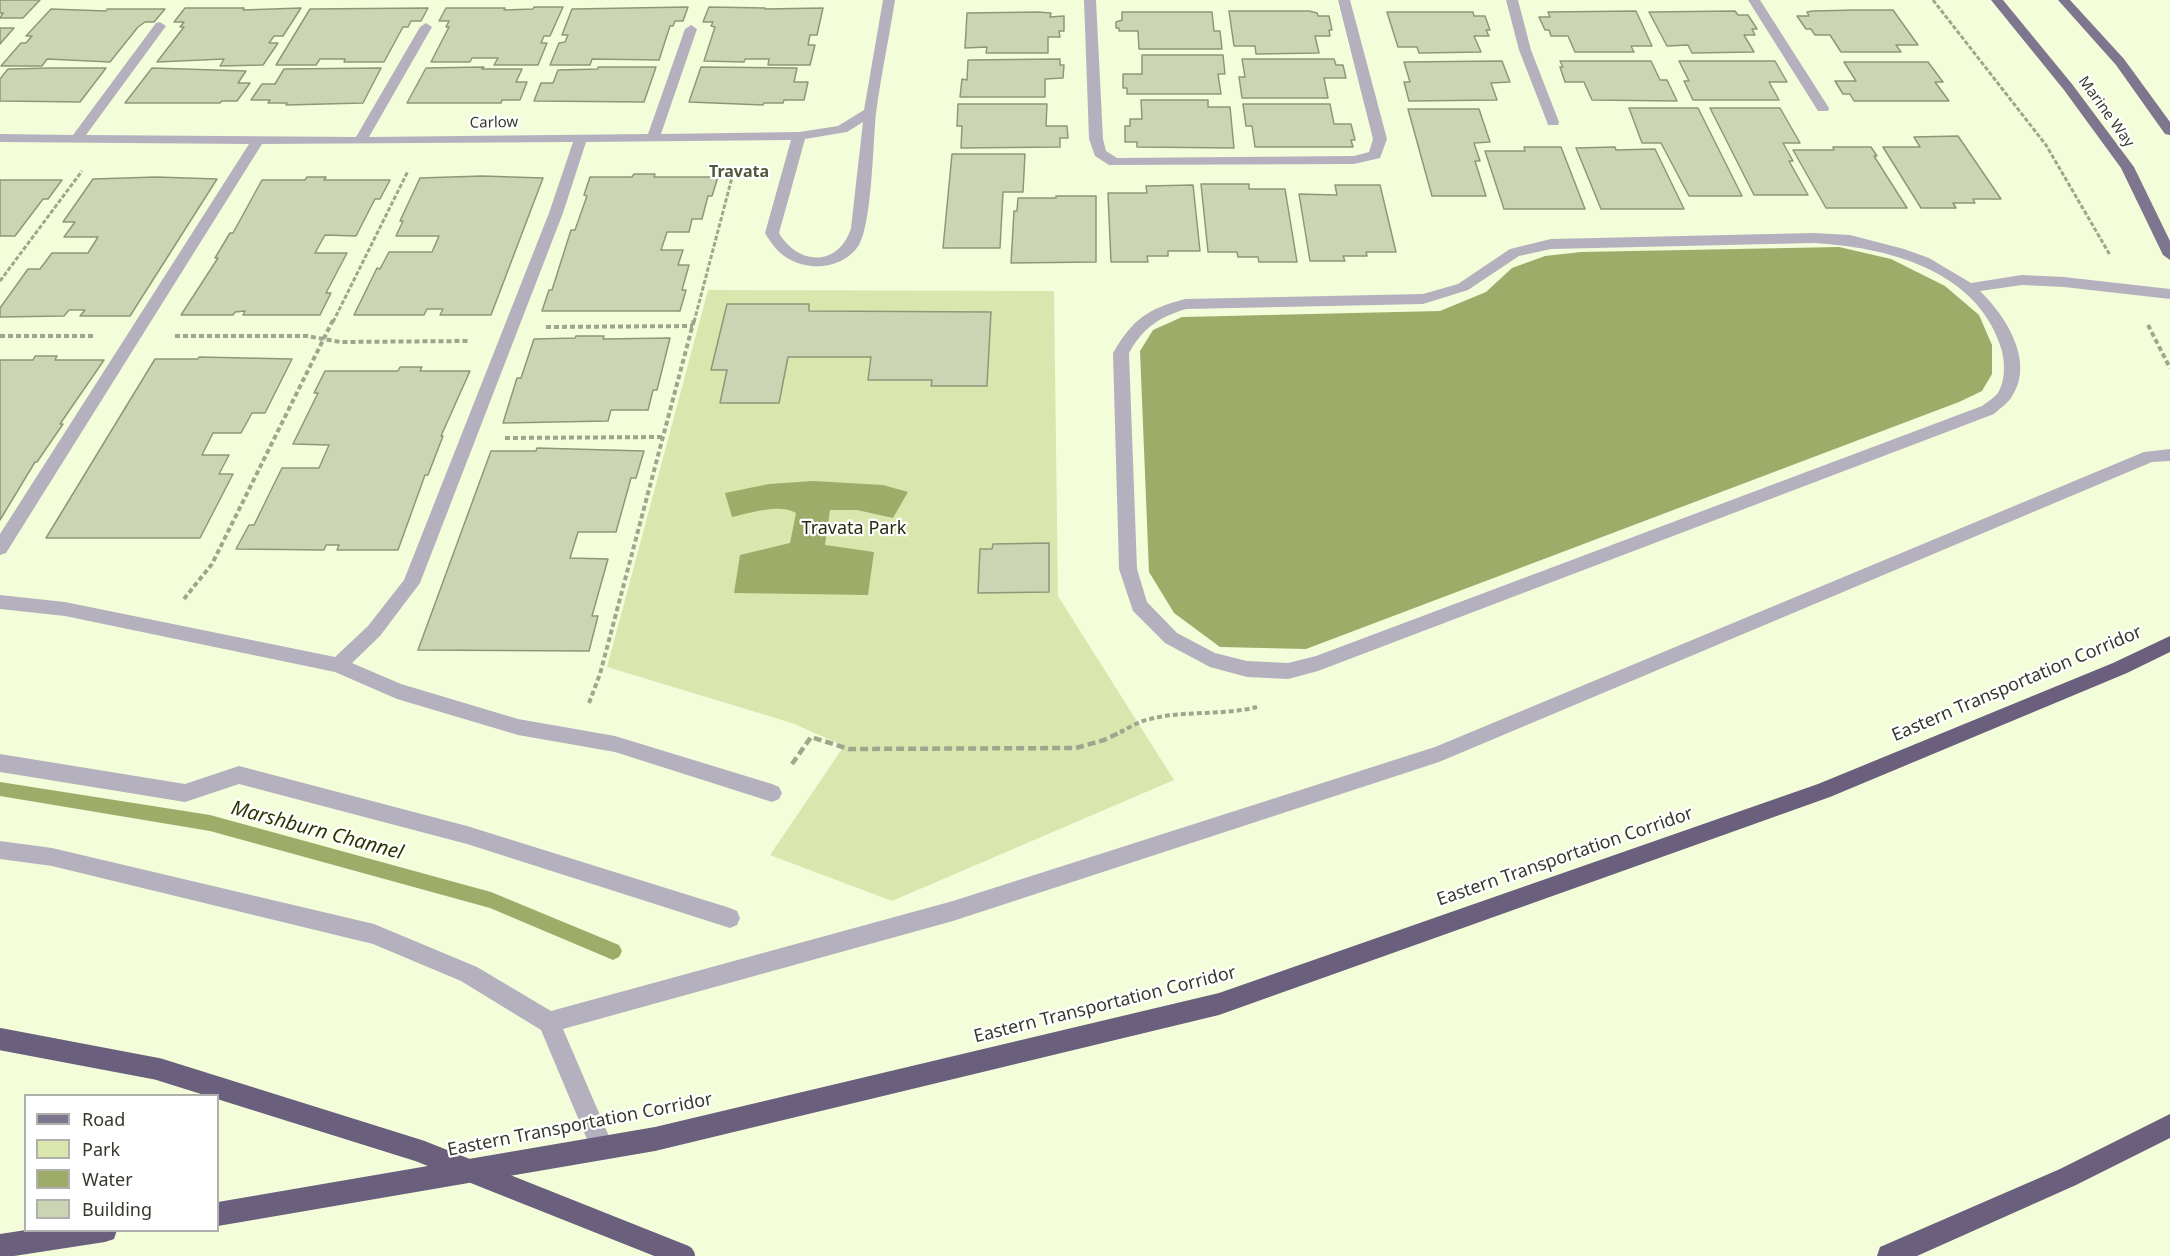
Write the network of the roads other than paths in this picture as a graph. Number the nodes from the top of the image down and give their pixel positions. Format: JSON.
{"nodes":[{"id":1,"x":889,"y":0,"type":"edge"},
{"id":2,"x":1089,"y":0,"type":"edge"},
{"id":3,"x":1344,"y":0,"type":"edge"},
{"id":4,"x":1512,"y":0,"type":"edge"},
{"id":5,"x":1754,"y":0,"type":"edge"},
{"id":6,"x":1997,"y":0,"type":"edge"},
{"id":7,"x":2064,"y":0,"type":"edge"},
{"id":8,"x":160,"y":26,"type":"dead end"},
{"id":9,"x":426,"y":27,"type":"dead end"},
{"id":10,"x":691,"y":28,"type":"dead end"},
{"id":11,"x":1823,"y":108,"type":"dead end"},
{"id":12,"x":870,"y":112,"type":"junction"},
{"id":13,"x":1553,"y":122,"type":"dead end"},
{"id":14,"x":2170,"y":131,"type":"edge"},
{"id":15,"x":799,"y":136,"type":"junction"},
{"id":16,"x":0,"y":138,"type":"edge"},
{"id":17,"x":581,"y":138,"type":"junction"},
{"id":18,"x":653,"y":138,"type":"junction"},
{"id":19,"x":76,"y":139,"type":"junction"},
{"id":20,"x":257,"y":141,"type":"junction"},
{"id":21,"x":360,"y":141,"type":"junction"},
{"id":22,"x":2170,"y":255,"type":"edge"},
{"id":23,"x":1968,"y":288,"type":"junction"},
{"id":24,"x":2170,"y":294,"type":"edge"},
{"id":25,"x":2170,"y":455,"type":"edge"},
{"id":26,"x":0,"y":548,"type":"edge"},
{"id":27,"x":0,"y":602,"type":"edge"},
{"id":28,"x":2170,"y":644,"type":"edge"},
{"id":29,"x":338,"y":666,"type":"junction"},
{"id":30,"x":0,"y":763,"type":"edge"},
{"id":31,"x":772,"y":793,"type":"road end"},
{"id":32,"x":0,"y":850,"type":"edge"},
{"id":33,"x":730,"y":918,"type":"dead end"},
{"id":34,"x":549,"y":1022,"type":"junction"},
{"id":35,"x":0,"y":1038,"type":"edge"},
{"id":36,"x":2170,"y":1126,"type":"edge"},
{"id":37,"x":602,"y":1148,"type":"junction"},
{"id":38,"x":219,"y":1214,"type":"edge"},
{"id":39,"x":92,"y":1232,"type":"edge"},
{"id":40,"x":0,"y":1246,"type":"edge"},
{"id":41,"x":684,"y":1256,"type":"edge"},
{"id":42,"x":1889,"y":1256,"type":"edge"}],
"edges":[{"from":1,"to":12,"type":"street"},
{"from":2,"to":3,"type":"street"},
{"from":4,"to":13,"type":"street"},
{"from":5,"to":11,"type":"street"},
{"from":6,"to":22,"type":"main road","name":"Marine Way"},
{"from":7,"to":14,"type":"main road"},
{"from":8,"to":19,"type":"street"},
{"from":9,"to":21,"type":"street"},
{"from":10,"to":18,"type":"street"},
{"from":12,"to":15,"type":"street","name":"Carlow"},
{"from":12,"to":15,"type":"street"},
{"from":15,"to":18,"type":"street","name":"Carlow"},
{"from":16,"to":19,"type":"street","name":"Carlow"},
{"from":17,"to":18,"type":"street","name":"Carlow"},
{"from":17,"to":21,"type":"street","name":"Carlow"},
{"from":17,"to":29,"type":"street"},
{"from":19,"to":20,"type":"street","name":"Carlow"},
{"from":20,"to":21,"type":"street","name":"Carlow"},
{"from":20,"to":26,"type":"street"},
{"from":23,"to":23,"type":"street"},
{"from":23,"to":24,"type":"street"},
{"from":25,"to":34,"type":"street"},
{"from":27,"to":29,"type":"street"},
{"from":28,"to":37,"type":"highway","name":"Eastern Transportation Corridor"},
{"from":29,"to":31,"type":"street"},
{"from":30,"to":33,"type":"street"},
{"from":32,"to":34,"type":"street"},
{"from":34,"to":37,"type":"street"},
{"from":35,"to":41,"type":"highway","bridge":true},
{"from":36,"to":42,"type":"highway"},
{"from":37,"to":38,"type":"highway","name":"Eastern Transportation Corridor"},
{"from":39,"to":40,"type":"highway"}]}
